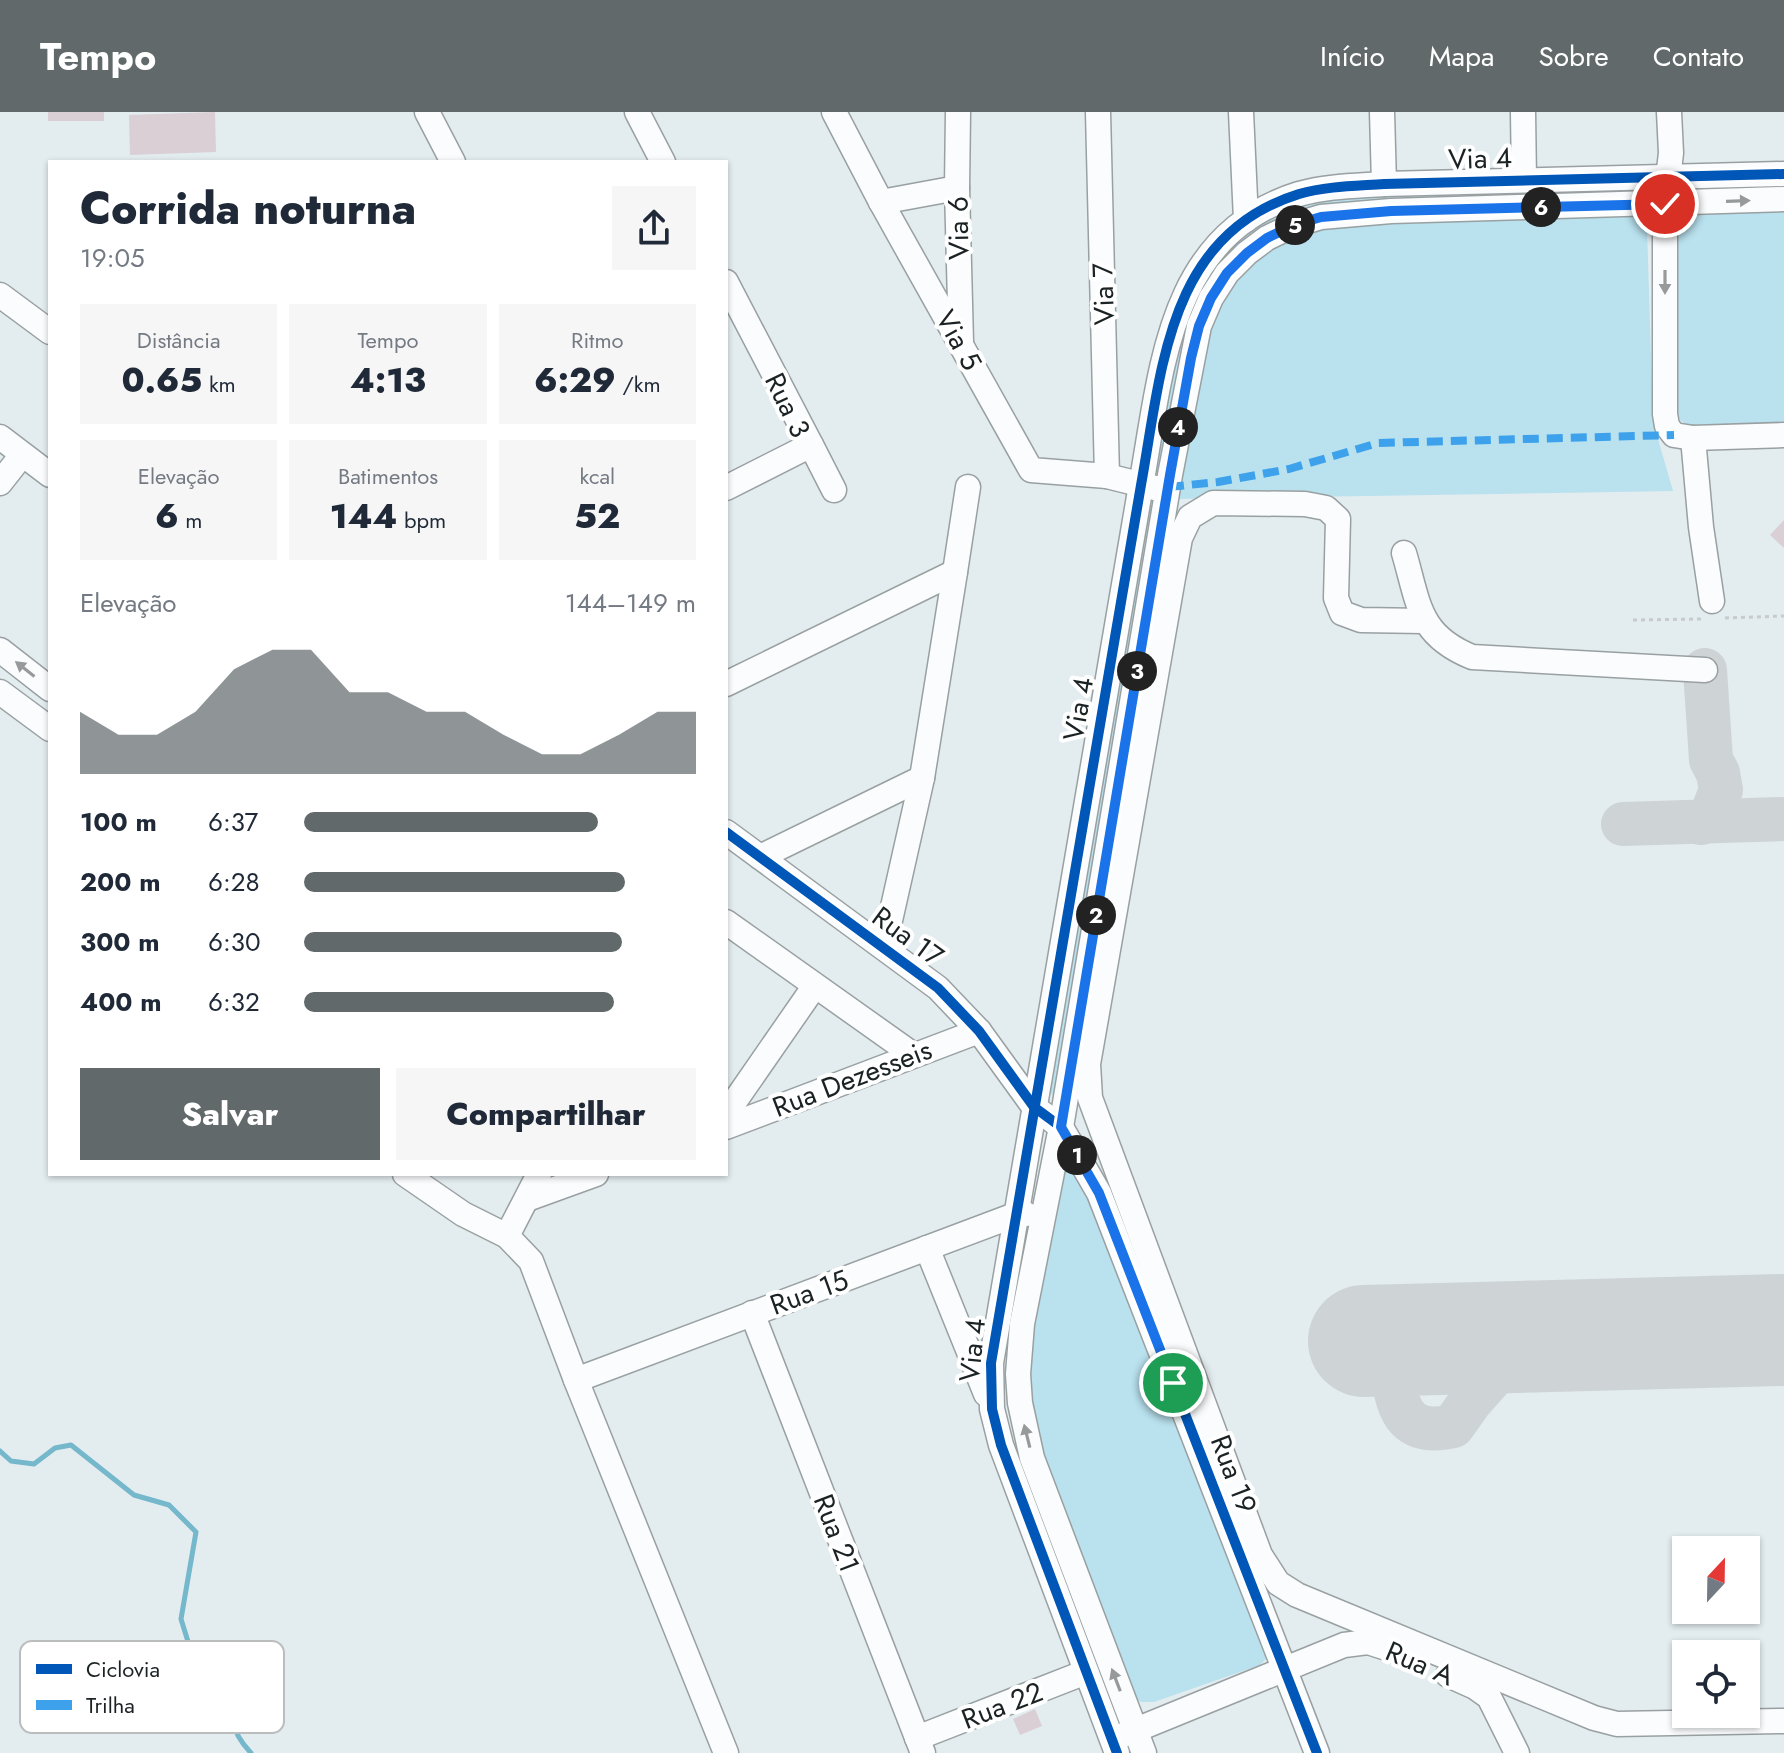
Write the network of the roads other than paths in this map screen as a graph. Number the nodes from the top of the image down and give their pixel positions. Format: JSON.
{"nodes":[{"id":1,"x":427,"y":112,"type":"edge"},
{"id":2,"x":637,"y":112,"type":"edge"},
{"id":3,"x":834,"y":112,"type":"edge"},
{"id":4,"x":958,"y":112,"type":"edge"},
{"id":5,"x":1098,"y":112,"type":"edge"},
{"id":6,"x":1241,"y":112,"type":"edge"},
{"id":7,"x":1382,"y":112,"type":"edge"},
{"id":8,"x":1523,"y":112,"type":"edge"},
{"id":9,"x":1669,"y":112,"type":"edge"},
{"id":10,"x":452,"y":160,"type":"edge"},
{"id":11,"x":662,"y":160,"type":"edge"},
{"id":12,"x":1784,"y":174,"type":"edge"},
{"id":13,"x":1669,"y":176,"type":"junction"},
{"id":14,"x":1524,"y":180,"type":"junction"},
{"id":15,"x":1384,"y":184,"type":"junction"},
{"id":16,"x":957,"y":188,"type":"junction"},
{"id":17,"x":1784,"y":199,"type":"edge"},
{"id":18,"x":881,"y":202,"type":"junction"},
{"id":19,"x":1665,"y":204,"type":"junction"},
{"id":20,"x":1246,"y":220,"type":"junction"},
{"id":21,"x":728,"y":286,"type":"edge"},
{"id":22,"x":0,"y":295,"type":"edge"},
{"id":23,"x":48,"y":331,"type":"edge"},
{"id":24,"x":961,"y":344,"type":"junction"},
{"id":25,"x":1784,"y":435,"type":"edge"},
{"id":26,"x":0,"y":437,"type":"edge"},
{"id":27,"x":1693,"y":438,"type":"junction"},
{"id":28,"x":811,"y":445,"type":"junction"},
{"id":29,"x":22,"y":455,"type":"junction"},
{"id":30,"x":48,"y":474,"type":"edge"},
{"id":31,"x":1107,"y":476,"type":"junction"},
{"id":32,"x":0,"y":483,"type":"edge"},
{"id":33,"x":1141,"y":485,"type":"junction"},
{"id":34,"x":728,"y":487,"type":"edge"},
{"id":35,"x":968,"y":487,"type":"dead end"},
{"id":36,"x":1168,"y":487,"type":"junction"},
{"id":37,"x":834,"y":490,"type":"dead end"},
{"id":38,"x":1404,"y":553,"type":"dead end"},
{"id":39,"x":955,"y":572,"type":"junction"},
{"id":40,"x":1712,"y":601,"type":"dead end"},
{"id":41,"x":1424,"y":621,"type":"junction"},
{"id":42,"x":0,"y":650,"type":"edge"},
{"id":43,"x":1705,"y":670,"type":"dead end"},
{"id":44,"x":728,"y":683,"type":"edge"},
{"id":45,"x":48,"y":687,"type":"edge"},
{"id":46,"x":0,"y":692,"type":"edge"},
{"id":47,"x":48,"y":728,"type":"edge"},
{"id":48,"x":922,"y":778,"type":"junction"},
{"id":49,"x":728,"y":833,"type":"edge"},
{"id":50,"x":760,"y":857,"type":"junction"},
{"id":51,"x":728,"y":923,"type":"edge"},
{"id":52,"x":884,"y":947,"type":"junction"},
{"id":53,"x":814,"y":987,"type":"junction"},
{"id":54,"x":979,"y":1031,"type":"junction"},
{"id":55,"x":912,"y":1054,"type":"junction"},
{"id":56,"x":1034,"y":1107,"type":"junction"},
{"id":57,"x":728,"y":1111,"type":"edge"},
{"id":58,"x":728,"y":1126,"type":"edge"},
{"id":59,"x":1061,"y":1127,"type":"junction"},
{"id":60,"x":408,"y":1176,"type":"edge"},
{"id":61,"x":538,"y":1176,"type":"edge"},
{"id":62,"x":590,"y":1176,"type":"edge"},
{"id":63,"x":527,"y":1199,"type":"junction"},
{"id":64,"x":1043,"y":1213,"type":"junction"},
{"id":65,"x":1015,"y":1215,"type":"junction"},
{"id":66,"x":507,"y":1236,"type":"junction"},
{"id":67,"x":927,"y":1248,"type":"junction"},
{"id":68,"x":752,"y":1313,"type":"junction"},
{"id":69,"x":576,"y":1380,"type":"junction"},
{"id":70,"x":992,"y":1409,"type":"junction"},
{"id":71,"x":1284,"y":1668,"type":"junction"},
{"id":72,"x":1086,"y":1672,"type":"junction"},
{"id":73,"x":1784,"y":1721,"type":"edge"},
{"id":74,"x":1135,"y":1730,"type":"junction"},
{"id":75,"x":920,"y":1746,"type":"edge"},
{"id":76,"x":1115,"y":1747,"type":"edge"},
{"id":77,"x":726,"y":1753,"type":"edge"},
{"id":78,"x":1144,"y":1753,"type":"edge"},
{"id":79,"x":1317,"y":1753,"type":"edge"},
{"id":80,"x":1517,"y":1753,"type":"edge"}],
"edges":[{"from":1,"to":10,"type":"street"},
{"from":2,"to":11,"type":"street"},
{"from":3,"to":18,"type":"street","name":"Via 5"},
{"from":4,"to":16,"type":"street","name":"Via 6"},
{"from":5,"to":31,"type":"street","name":"Via 7"},
{"from":6,"to":20,"type":"street"},
{"from":7,"to":15,"type":"street"},
{"from":8,"to":14,"type":"street"},
{"from":9,"to":13,"type":"street"},
{"from":12,"to":13,"type":"street","name":"Via 4"},
{"from":13,"to":14,"type":"street","name":"Via 4"},
{"from":13,"to":19,"type":"street"},
{"from":14,"to":15,"type":"street","name":"Via 4"},
{"from":15,"to":20,"type":"street","name":"Via 4"},
{"from":16,"to":18,"type":"street"},
{"from":16,"to":24,"type":"street","name":"Via 6"},
{"from":19,"to":17,"type":"street","name":"Via 4","one_way":true},
{"from":18,"to":24,"type":"street","name":"Via 5"},
{"from":19,"to":27,"type":"street","one_way":true},
{"from":19,"to":36,"type":"street","name":"Via 4"},
{"from":20,"to":33,"type":"street","name":"Via 4"},
{"from":21,"to":28,"type":"street","name":"Rua 3"},
{"from":22,"to":23,"type":"street"},
{"from":24,"to":31,"type":"street","name":"Via 5"},
{"from":25,"to":27,"type":"street"},
{"from":26,"to":29,"type":"street"},
{"from":27,"to":40,"type":"street"},
{"from":28,"to":34,"type":"street","name":"Rua 3"},
{"from":28,"to":37,"type":"street"},
{"from":29,"to":30,"type":"street"},
{"from":29,"to":32,"type":"street"},
{"from":31,"to":33,"type":"street","name":"Via 5"},
{"from":33,"to":36,"type":"street","name":"Via 5"},
{"from":33,"to":56,"type":"street","name":"Via 4"},
{"from":35,"to":39,"type":"street"},
{"from":36,"to":59,"type":"street","name":"Via 4"},
{"from":38,"to":41,"type":"street"},
{"from":39,"to":44,"type":"street"},
{"from":39,"to":48,"type":"street"},
{"from":41,"to":43,"type":"street"},
{"from":41,"to":73,"type":"street"},
{"from":45,"to":42,"type":"street","one_way":true},
{"from":46,"to":47,"type":"street"},
{"from":48,"to":50,"type":"street"},
{"from":48,"to":52,"type":"street"},
{"from":49,"to":50,"type":"street","name":"Rua 17"},
{"from":50,"to":52,"type":"street","name":"Rua 17"},
{"from":51,"to":53,"type":"street"},
{"from":52,"to":54,"type":"street","name":"Rua 17"},
{"from":53,"to":55,"type":"street"},
{"from":53,"to":57,"type":"street"},
{"from":54,"to":55,"type":"street","name":"Rua Dezesseis"},
{"from":54,"to":56,"type":"street","name":"Rua 17"},
{"from":55,"to":58,"type":"street","name":"Rua Dezesseis"},
{"from":56,"to":59,"type":"street","name":"Rua 17"},
{"from":56,"to":65,"type":"street","name":"Via 4"},
{"from":59,"to":64,"type":"street","name":"Via 4"},
{"from":59,"to":71,"type":"street","name":"Rua 19"},
{"from":60,"to":66,"type":"street"},
{"from":61,"to":63,"type":"street"},
{"from":62,"to":63,"type":"street"},
{"from":63,"to":66,"type":"street"},
{"from":64,"to":65,"type":"street","name":"Rua 15"},
{"from":74,"to":64,"type":"street","name":"Via 4","one_way":true},
{"from":65,"to":67,"type":"street","name":"Rua 15"},
{"from":65,"to":70,"type":"street","name":"Via 4"},
{"from":66,"to":69,"type":"street"},
{"from":67,"to":68,"type":"street","name":"Rua 15"},
{"from":67,"to":70,"type":"street"},
{"from":68,"to":69,"type":"street","name":"Rua 15"},
{"from":68,"to":75,"type":"street","name":"Rua 21"},
{"from":69,"to":77,"type":"street"},
{"from":70,"to":72,"type":"street","name":"Via 4"},
{"from":71,"to":74,"type":"street","name":"Rua A"},
{"from":71,"to":79,"type":"street","name":"Rua 19"},
{"from":71,"to":80,"type":"street","name":"Rua A"},
{"from":72,"to":75,"type":"street","name":"Rua 22"},
{"from":72,"to":76,"type":"street","name":"Via 4"},
{"from":74,"to":76,"type":"street","name":"Rua A"},
{"from":74,"to":78,"type":"street","name":"Via 4"}]}
